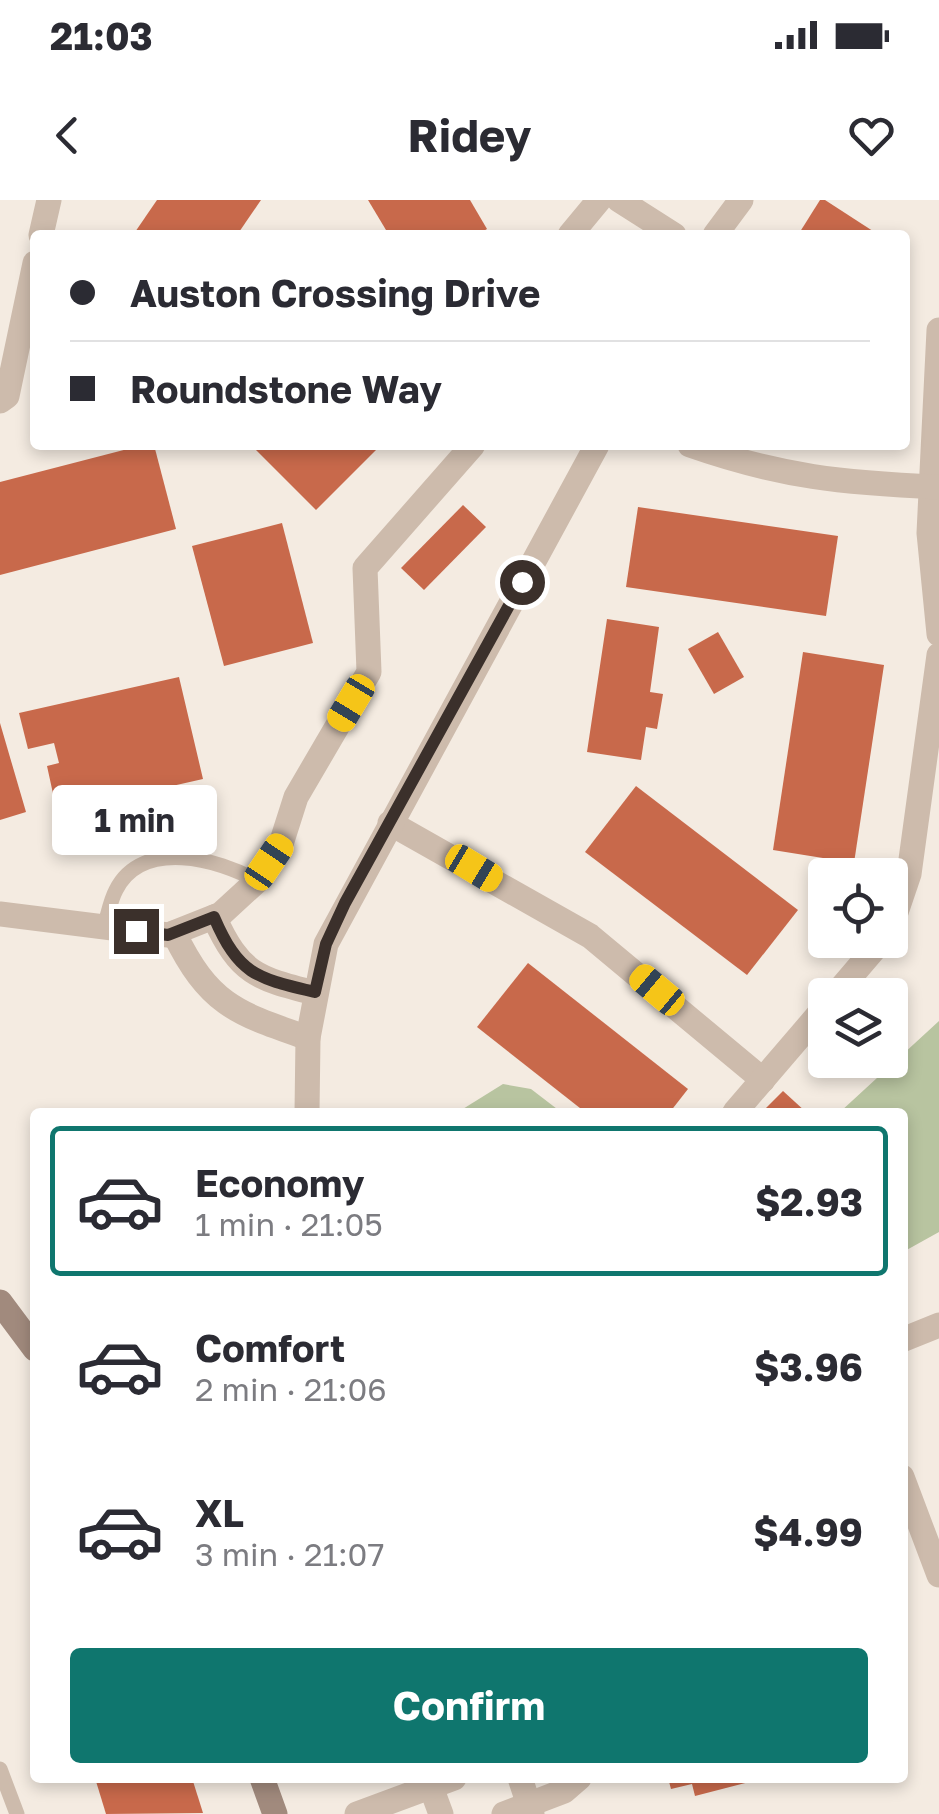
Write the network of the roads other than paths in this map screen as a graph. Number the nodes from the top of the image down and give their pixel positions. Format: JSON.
{"nodes":[{"id":1,"x":48,"y":200,"type":"edge"},
{"id":2,"x":599,"y":200,"type":"edge"},
{"id":3,"x":618,"y":200,"type":"edge"},
{"id":4,"x":741,"y":200,"type":"edge"},
{"id":5,"x":42,"y":230,"type":"edge"},
{"id":6,"x":574,"y":230,"type":"edge"},
{"id":7,"x":666,"y":230,"type":"edge"},
{"id":8,"x":718,"y":230,"type":"edge"},
{"id":9,"x":30,"y":288,"type":"edge"},
{"id":10,"x":939,"y":330,"type":"edge"},
{"id":11,"x":0,"y":401,"type":"edge"},
{"id":12,"x":470,"y":450,"type":"edge"},
{"id":13,"x":594,"y":450,"type":"edge"},
{"id":14,"x":707,"y":450,"type":"edge"},
{"id":15,"x":935,"y":487,"type":"edge"},
{"id":16,"x":939,"y":634,"type":"edge"},
{"id":17,"x":939,"y":669,"type":"edge"},
{"id":18,"x":390,"y":823,"type":"junction"},
{"id":19,"x":908,"y":877,"type":"edge"},
{"id":20,"x":257,"y":881,"type":"junction"},
{"id":21,"x":0,"y":914,"type":"edge"},
{"id":22,"x":214,"y":917,"type":"junction"},
{"id":23,"x":104,"y":927,"type":"junction"},
{"id":24,"x":174,"y":933,"type":"junction"},
{"id":25,"x":867,"y":958,"type":"edge"},
{"id":26,"x":850,"y":978,"type":"edge"},
{"id":27,"x":315,"y":992,"type":"junction"},
{"id":28,"x":808,"y":1027,"type":"edge"},
{"id":29,"x":308,"y":1038,"type":"junction"},
{"id":30,"x":763,"y":1080,"type":"junction"},
{"id":31,"x":307,"y":1108,"type":"edge"},
{"id":32,"x":739,"y":1108,"type":"edge"},
{"id":33,"x":0,"y":1302,"type":"edge"},
{"id":34,"x":939,"y":1325,"type":"edge"},
{"id":35,"x":908,"y":1338,"type":"edge"},
{"id":36,"x":30,"y":1342,"type":"edge"},
{"id":37,"x":908,"y":1493,"type":"edge"},
{"id":38,"x":939,"y":1575,"type":"edge"},
{"id":39,"x":0,"y":1769,"type":"edge"},
{"id":40,"x":264,"y":1783,"type":"edge"},
{"id":41,"x":439,"y":1783,"type":"edge"},
{"id":42,"x":442,"y":1783,"type":"edge"},
{"id":43,"x":522,"y":1783,"type":"edge"},
{"id":44,"x":573,"y":1783,"type":"edge"},
{"id":45,"x":531,"y":1809,"type":"edge"},
{"id":46,"x":17,"y":1814,"type":"edge"},
{"id":47,"x":275,"y":1814,"type":"edge"},
{"id":48,"x":357,"y":1814,"type":"edge"},
{"id":49,"x":441,"y":1814,"type":"edge"},
{"id":50,"x":504,"y":1814,"type":"edge"}],
"edges":[{"from":1,"to":5,"type":"street"},
{"from":2,"to":6,"type":"street"},
{"from":3,"to":7,"type":"street"},
{"from":4,"to":8,"type":"street"},
{"from":9,"to":11,"type":"street"},
{"from":10,"to":15,"type":"street"},
{"from":12,"to":20,"type":"street"},
{"from":13,"to":18,"type":"street"},
{"from":14,"to":15,"type":"street"},
{"from":15,"to":16,"type":"street"},
{"from":17,"to":19,"type":"street"},
{"from":18,"to":27,"type":"street"},
{"from":18,"to":30,"type":"street"},
{"from":20,"to":22,"type":"street"},
{"from":20,"to":23,"type":"lane"},
{"from":21,"to":23,"type":"street"},
{"from":22,"to":24,"type":"street"},
{"from":22,"to":27,"type":"street"},
{"from":23,"to":24,"type":"street"},
{"from":24,"to":29,"type":"street"},
{"from":25,"to":26,"type":"street"},
{"from":27,"to":29,"type":"street"},
{"from":28,"to":30,"type":"street"},
{"from":29,"to":31,"type":"street"},
{"from":30,"to":32,"type":"street"},
{"from":33,"to":36,"type":"main road"},
{"from":34,"to":35,"type":"street"},
{"from":37,"to":38,"type":"street"},
{"from":39,"to":46,"type":"lane"},
{"from":40,"to":47,"type":"main road"},
{"from":41,"to":48,"type":"street"},
{"from":42,"to":49,"type":"street"},
{"from":43,"to":45,"type":"street"},
{"from":44,"to":45,"type":"street"},
{"from":45,"to":50,"type":"street"}]}
